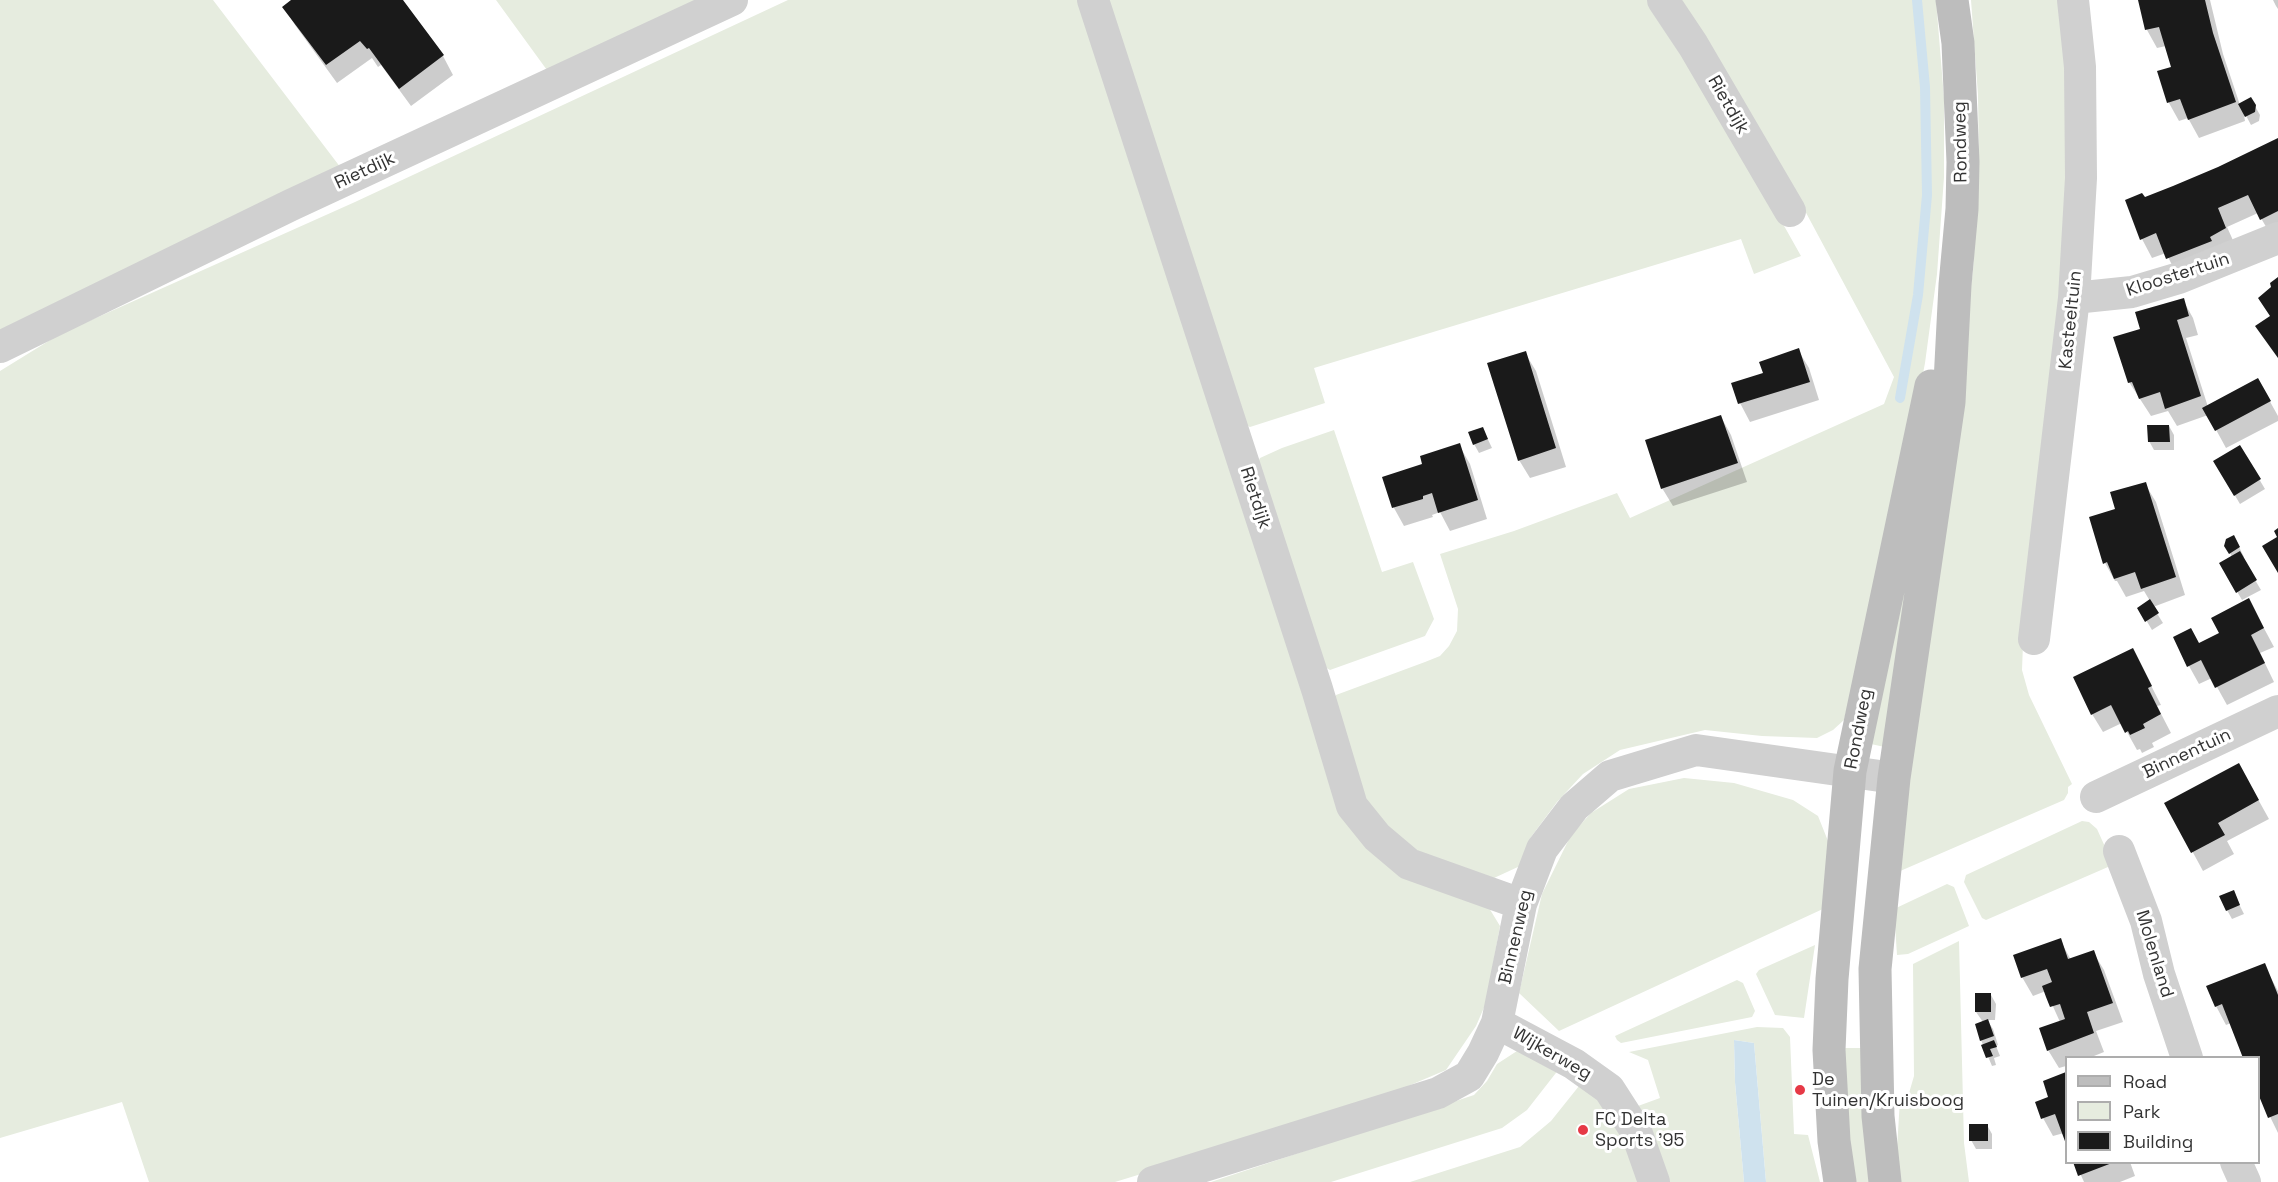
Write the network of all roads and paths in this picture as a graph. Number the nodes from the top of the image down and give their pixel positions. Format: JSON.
{"nodes":[{"id":1,"x":732,"y":0,"type":"edge"},
{"id":2,"x":1093,"y":0,"type":"edge"},
{"id":3,"x":1664,"y":0,"type":"edge"},
{"id":4,"x":1952,"y":0,"type":"edge"},
{"id":5,"x":2073,"y":0,"type":"edge"},
{"id":6,"x":1790,"y":211,"type":"dead end"},
{"id":7,"x":2278,"y":238,"type":"edge"},
{"id":8,"x":1955,"y":285,"type":"junction"},
{"id":9,"x":2074,"y":298,"type":"junction"},
{"id":10,"x":0,"y":347,"type":"edge"},
{"id":11,"x":2034,"y":639,"type":"dead end"},
{"id":12,"x":2278,"y":711,"type":"edge"},
{"id":13,"x":1850,"y":771,"type":"junction"},
{"id":14,"x":1894,"y":778,"type":"junction"},
{"id":15,"x":2096,"y":797,"type":"dead end"},
{"id":16,"x":2119,"y":851,"type":"dead end"},
{"id":17,"x":1521,"y":904,"type":"junction"},
{"id":18,"x":1497,"y":1023,"type":"junction"},
{"id":19,"x":2186,"y":1056,"type":"edge"},
{"id":20,"x":2237,"y":1164,"type":"edge"},
{"id":21,"x":1153,"y":1182,"type":"edge"},
{"id":22,"x":1654,"y":1182,"type":"edge"},
{"id":23,"x":1840,"y":1182,"type":"edge"},
{"id":24,"x":1885,"y":1182,"type":"edge"},
{"id":25,"x":2245,"y":1182,"type":"edge"}],
"edges":[{"from":1,"to":10,"type":"street","name":"Rietdijk"},
{"from":2,"to":17,"type":"street","name":"Rietdijk"},
{"from":3,"to":6,"type":"street","name":"Rietdijk"},
{"from":4,"to":8,"type":"main road","name":"Rondweg"},
{"from":5,"to":9,"type":"street","name":"Kasteeltuin"},
{"from":7,"to":9,"type":"street","name":"Kloostertuin"},
{"from":8,"to":13,"type":"main road","name":"Rondweg"},
{"from":8,"to":14,"type":"main road","name":"Rondweg"},
{"from":9,"to":11,"type":"street","name":"Kasteeltuin"},
{"from":12,"to":15,"type":"street","name":"Binnentuin"},
{"from":13,"to":14,"type":"street","name":"Binnenweg"},
{"from":13,"to":17,"type":"street","name":"Binnenweg"},
{"from":13,"to":23,"type":"main road","name":"Rondweg"},
{"from":14,"to":24,"type":"main road","name":"Rondweg"},
{"from":16,"to":19,"type":"street","name":"Molenland"},
{"from":17,"to":18,"type":"street","name":"Binnenweg"},
{"from":18,"to":21,"type":"street","name":"Binnenweg"},
{"from":18,"to":22,"type":"street","name":"Wijkerweg"},
{"from":20,"to":25,"type":"street"}]}
